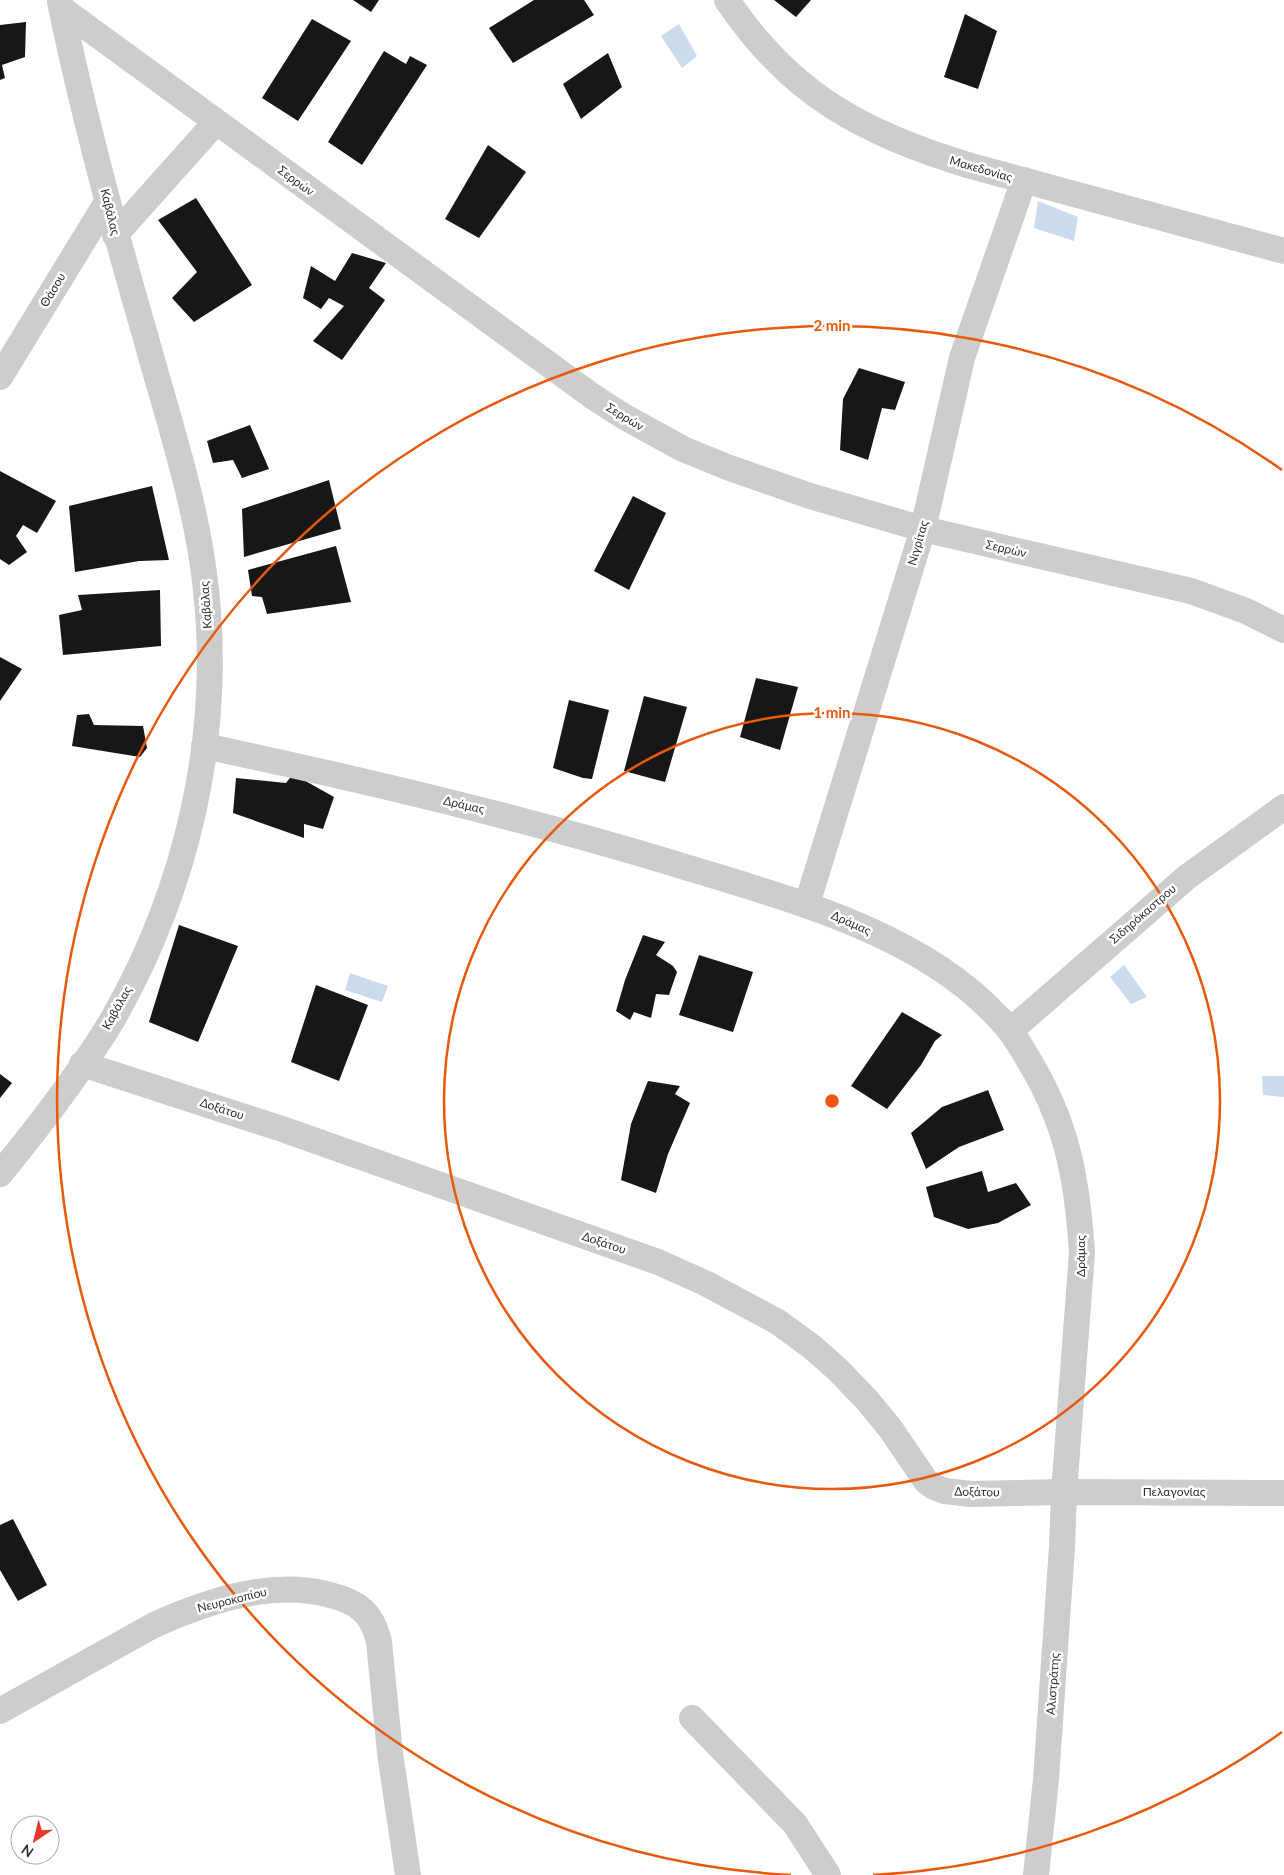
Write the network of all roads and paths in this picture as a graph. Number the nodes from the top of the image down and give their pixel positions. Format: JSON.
{"nodes":[{"id":1,"x":727,"y":0,"type":"edge"},
{"id":2,"x":61,"y":4,"type":"edge"},
{"id":3,"x":216,"y":122,"type":"junction"},
{"id":4,"x":1024,"y":180,"type":"junction"},
{"id":5,"x":107,"y":202,"type":"junction"},
{"id":6,"x":115,"y":235,"type":"junction"},
{"id":7,"x":1284,"y":251,"type":"edge"},
{"id":8,"x":0,"y":378,"type":"edge"},
{"id":9,"x":923,"y":529,"type":"junction"},
{"id":10,"x":1284,"y":630,"type":"edge"},
{"id":11,"x":204,"y":746,"type":"junction"},
{"id":12,"x":1284,"y":807,"type":"edge"},
{"id":13,"x":807,"y":904,"type":"junction"},
{"id":14,"x":1010,"y":1031,"type":"junction"},
{"id":15,"x":82,"y":1064,"type":"junction"},
{"id":16,"x":0,"y":1174,"type":"edge"},
{"id":17,"x":1064,"y":1492,"type":"junction"},
{"id":18,"x":1284,"y":1493,"type":"edge"},
{"id":19,"x":0,"y":1711,"type":"edge"},
{"id":20,"x":692,"y":1718,"type":"dead end"},
{"id":21,"x":408,"y":1875,"type":"edge"},
{"id":22,"x":828,"y":1875,"type":"edge"},
{"id":23,"x":1036,"y":1875,"type":"edge"}],
"edges":[{"from":1,"to":4,"type":"street","name":"Μακεδονίας"},
{"from":2,"to":3,"type":"street","name":"Σερρών"},
{"from":2,"to":5,"type":"street","name":"Καβάλας"},
{"from":3,"to":6,"type":"street"},
{"from":3,"to":9,"type":"street","name":"Σερρών"},
{"from":4,"to":7,"type":"street","name":"Μακεδονίας"},
{"from":4,"to":9,"type":"street","name":"Νιγρίτας"},
{"from":5,"to":6,"type":"street","name":"Καβάλας"},
{"from":5,"to":8,"type":"street","name":"Θάσου"},
{"from":6,"to":11,"type":"street","name":"Καβάλας"},
{"from":9,"to":10,"type":"street","name":"Σερρών"},
{"from":9,"to":13,"type":"street","name":"Νιγρίτας"},
{"from":11,"to":13,"type":"street","name":"Δράμας"},
{"from":11,"to":15,"type":"street","name":"Καβάλας"},
{"from":12,"to":14,"type":"street","name":"Σιδηρόκαστρου"},
{"from":13,"to":14,"type":"street","name":"Δράμας"},
{"from":14,"to":17,"type":"street","name":"Δράμας"},
{"from":15,"to":16,"type":"street","name":"Καβάλας"},
{"from":15,"to":17,"type":"street","name":"Δοξάτου"},
{"from":17,"to":18,"type":"street","name":"Πελαγονίας"},
{"from":17,"to":23,"type":"street","name":"Αλιστράτης"},
{"from":19,"to":21,"type":"street","name":"Νευροκοπίου"},
{"from":20,"to":22,"type":"street"}]}
